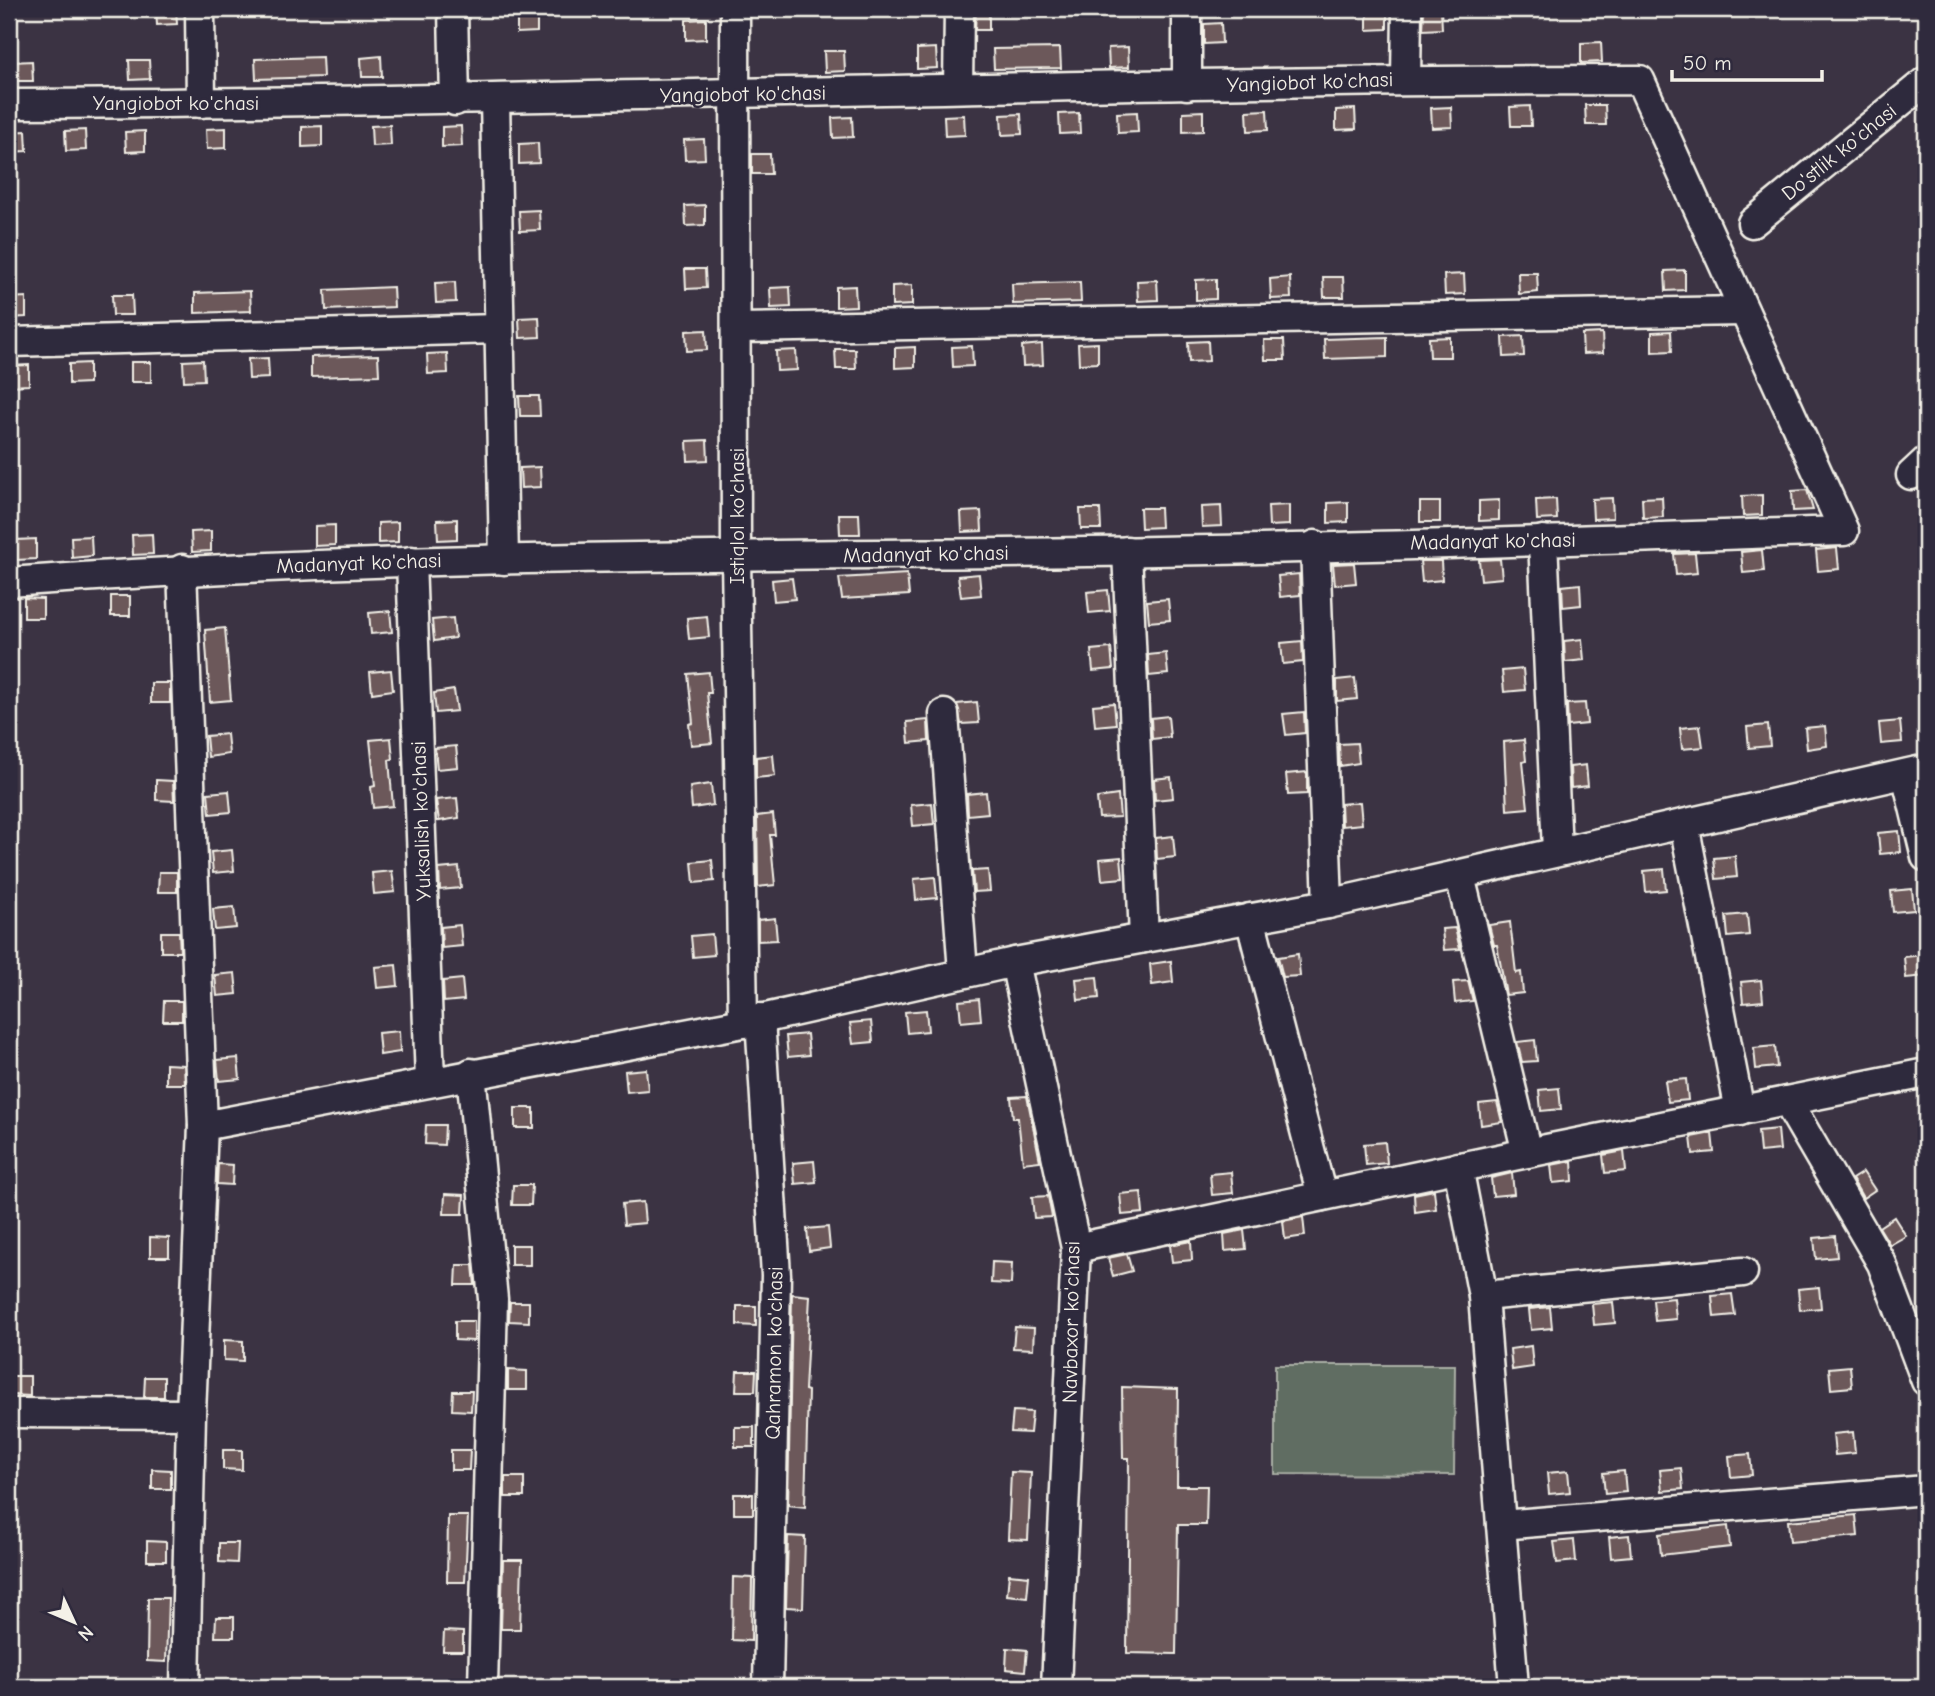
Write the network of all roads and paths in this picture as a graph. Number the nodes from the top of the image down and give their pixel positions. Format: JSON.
{"nodes":[{"id":1,"x":200,"y":9,"type":"edge"},
{"id":2,"x":453,"y":9,"type":"edge"},
{"id":3,"x":735,"y":9,"type":"edge"},
{"id":4,"x":959,"y":9,"type":"edge"},
{"id":5,"x":1187,"y":9,"type":"edge"},
{"id":6,"x":1407,"y":9,"type":"edge"},
{"id":7,"x":1406,"y":80,"type":"junction"},
{"id":8,"x":1926,"y":81,"type":"edge"},
{"id":9,"x":1187,"y":85,"type":"junction"},
{"id":10,"x":958,"y":88,"type":"junction"},
{"id":11,"x":735,"y":95,"type":"junction"},
{"id":12,"x":495,"y":99,"type":"junction"},
{"id":13,"x":455,"y":101,"type":"junction"},
{"id":14,"x":201,"y":103,"type":"junction"},
{"id":15,"x":9,"y":104,"type":"edge"},
{"id":16,"x":1752,"y":223,"type":"dead end"},
{"id":17,"x":1744,"y":311,"type":"junction"},
{"id":18,"x":737,"y":328,"type":"junction"},
{"id":19,"x":498,"y":329,"type":"junction"},
{"id":20,"x":9,"y":342,"type":"edge"},
{"id":21,"x":1543,"y":540,"type":"junction"},
{"id":22,"x":1315,"y":545,"type":"junction"},
{"id":23,"x":1127,"y":551,"type":"junction"},
{"id":24,"x":736,"y":556,"type":"junction"},
{"id":25,"x":504,"y":560,"type":"junction"},
{"id":26,"x":411,"y":561,"type":"junction"},
{"id":27,"x":182,"y":569,"type":"junction"},
{"id":28,"x":9,"y":582,"type":"edge"},
{"id":29,"x":944,"y":714,"type":"dead end"},
{"id":30,"x":1916,"y":771,"type":"edge"},
{"id":31,"x":1684,"y":824,"type":"junction"},
{"id":32,"x":1558,"y":851,"type":"junction"},
{"id":33,"x":1926,"y":857,"type":"edge"},
{"id":34,"x":1460,"y":876,"type":"junction"},
{"id":35,"x":1328,"y":904,"type":"junction"},
{"id":36,"x":1250,"y":918,"type":"junction"},
{"id":37,"x":1144,"y":938,"type":"junction"},
{"id":38,"x":1015,"y":962,"type":"junction"},
{"id":39,"x":963,"y":972,"type":"junction"},
{"id":40,"x":751,"y":1021,"type":"junction"},
{"id":41,"x":471,"y":1073,"type":"junction"},
{"id":42,"x":1926,"y":1073,"type":"edge"},
{"id":43,"x":430,"y":1081,"type":"junction"},
{"id":44,"x":1787,"y":1101,"type":"junction"},
{"id":45,"x":1740,"y":1111,"type":"junction"},
{"id":46,"x":203,"y":1126,"type":"junction"},
{"id":47,"x":1527,"y":1153,"type":"junction"},
{"id":48,"x":1458,"y":1167,"type":"junction"},
{"id":49,"x":1322,"y":1196,"type":"junction"},
{"id":50,"x":1076,"y":1248,"type":"junction"},
{"id":51,"x":1743,"y":1272,"type":"dead end"},
{"id":52,"x":1483,"y":1296,"type":"junction"},
{"id":53,"x":1926,"y":1381,"type":"edge"},
{"id":54,"x":9,"y":1413,"type":"edge"},
{"id":55,"x":191,"y":1414,"type":"junction"},
{"id":56,"x":1926,"y":1490,"type":"edge"},
{"id":57,"x":1502,"y":1525,"type":"junction"},
{"id":58,"x":185,"y":1687,"type":"edge"},
{"id":59,"x":483,"y":1687,"type":"edge"},
{"id":60,"x":768,"y":1687,"type":"edge"},
{"id":61,"x":1056,"y":1687,"type":"edge"},
{"id":62,"x":1514,"y":1687,"type":"edge"}],
"edges":[{"from":1,"to":14,"type":"street"},
{"from":2,"to":13,"type":"street"},
{"from":3,"to":11,"type":"street","name":"Istiqlol ko'chasi"},
{"from":4,"to":10,"type":"street"},
{"from":5,"to":9,"type":"street"},
{"from":6,"to":7,"type":"street","name":"Yangiobot ko'chasi"},
{"from":7,"to":9,"type":"street","name":"Yangiobot ko'chasi"},
{"from":7,"to":17,"type":"street"},
{"from":8,"to":16,"type":"street","name":"Do'stlik ko'chasi"},
{"from":9,"to":10,"type":"street","name":"Yangiobot ko'chasi"},
{"from":10,"to":11,"type":"street","name":"Yangiobot ko'chasi"},
{"from":11,"to":12,"type":"street","name":"Yangiobot ko'chasi"},
{"from":11,"to":18,"type":"street","name":"Istiqlol ko'chasi"},
{"from":12,"to":13,"type":"street","name":"Yangiobot ko'chasi"},
{"from":12,"to":19,"type":"street"},
{"from":13,"to":14,"type":"street","name":"Yangiobot ko'chasi"},
{"from":14,"to":15,"type":"street","name":"Yangiobot ko'chasi"},
{"from":17,"to":18,"type":"street"},
{"from":17,"to":21,"type":"street","name":"Madanyat ko'chasi"},
{"from":18,"to":24,"type":"street","name":"Istiqlol ko'chasi"},
{"from":19,"to":20,"type":"street"},
{"from":19,"to":25,"type":"street"},
{"from":21,"to":22,"type":"street","name":"Madanyat ko'chasi"},
{"from":21,"to":32,"type":"street"},
{"from":22,"to":23,"type":"street","name":"Madanyat ko'chasi"},
{"from":22,"to":35,"type":"street"},
{"from":23,"to":24,"type":"street","name":"Madanyat ko'chasi"},
{"from":23,"to":37,"type":"street"},
{"from":24,"to":25,"type":"street","name":"Madanyat ko'chasi"},
{"from":24,"to":40,"type":"street","name":"Istiqlol ko'chasi"},
{"from":25,"to":26,"type":"street","name":"Madanyat ko'chasi"},
{"from":26,"to":27,"type":"street","name":"Madanyat ko'chasi"},
{"from":26,"to":43,"type":"street","name":"Yuksalish ko'chasi"},
{"from":27,"to":28,"type":"street","name":"Madanyat ko'chasi"},
{"from":27,"to":46,"type":"street"},
{"from":29,"to":39,"type":"street"},
{"from":30,"to":31,"type":"street"},
{"from":30,"to":33,"type":"street"},
{"from":31,"to":32,"type":"street"},
{"from":31,"to":45,"type":"street"},
{"from":32,"to":34,"type":"street"},
{"from":34,"to":35,"type":"street"},
{"from":34,"to":47,"type":"street"},
{"from":35,"to":36,"type":"street"},
{"from":36,"to":37,"type":"street"},
{"from":36,"to":49,"type":"street"},
{"from":37,"to":38,"type":"street"},
{"from":38,"to":39,"type":"street"},
{"from":38,"to":50,"type":"street","name":"Navbaxor ko'chasi"},
{"from":39,"to":40,"type":"street"},
{"from":40,"to":41,"type":"street"},
{"from":40,"to":60,"type":"street","name":"Qahramon ko'chasi"},
{"from":41,"to":43,"type":"street"},
{"from":41,"to":59,"type":"street"},
{"from":42,"to":44,"type":"street"},
{"from":43,"to":46,"type":"street"},
{"from":44,"to":45,"type":"street"},
{"from":44,"to":53,"type":"street"},
{"from":45,"to":47,"type":"street"},
{"from":46,"to":55,"type":"street"},
{"from":47,"to":48,"type":"street"},
{"from":48,"to":49,"type":"street"},
{"from":48,"to":52,"type":"street"},
{"from":49,"to":50,"type":"street"},
{"from":50,"to":61,"type":"street","name":"Navbaxor ko'chasi"},
{"from":51,"to":52,"type":"street"},
{"from":52,"to":57,"type":"street"},
{"from":54,"to":55,"type":"street"},
{"from":55,"to":58,"type":"street"},
{"from":56,"to":57,"type":"street"},
{"from":57,"to":62,"type":"street"}]}
